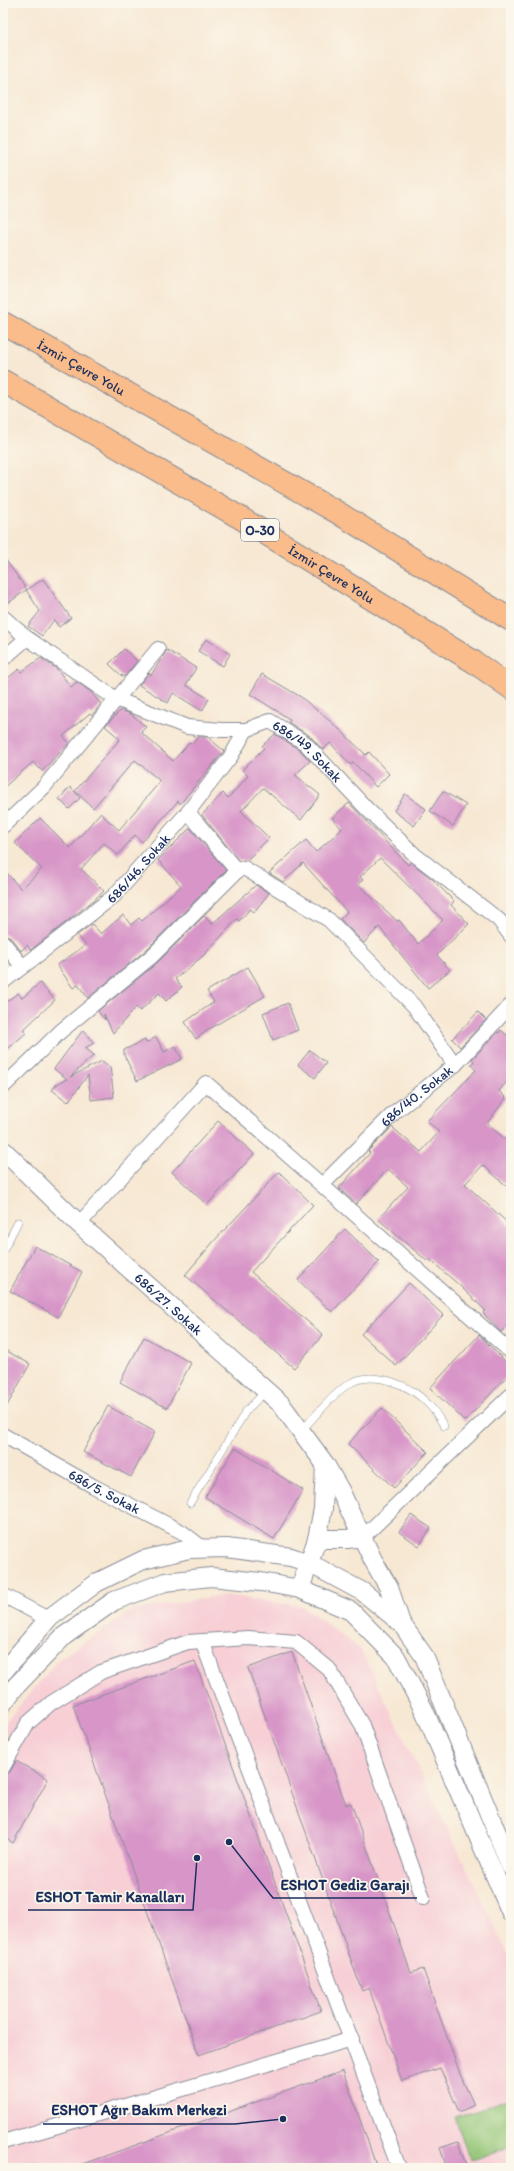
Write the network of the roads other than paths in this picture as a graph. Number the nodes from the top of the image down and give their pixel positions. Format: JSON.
{"nodes":[{"id":1,"x":3,"y":323,"type":"edge"},
{"id":2,"x":3,"y":381,"type":"edge"},
{"id":3,"x":3,"y":618,"type":"edge"},
{"id":4,"x":511,"y":620,"type":"edge"},
{"id":5,"x":27,"y":638,"type":"junction"},
{"id":6,"x":158,"y":649,"type":"dead end"},
{"id":7,"x":3,"y":659,"type":"edge"},
{"id":8,"x":511,"y":688,"type":"edge"},
{"id":9,"x":116,"y":699,"type":"junction"},
{"id":10,"x":246,"y":730,"type":"junction"},
{"id":11,"x":188,"y":812,"type":"junction"},
{"id":12,"x":3,"y":826,"type":"edge"},
{"id":13,"x":237,"y":871,"type":"junction"},
{"id":14,"x":511,"y":936,"type":"edge"},
{"id":15,"x":3,"y":942,"type":"edge"},
{"id":16,"x":22,"y":966,"type":"junction"},
{"id":17,"x":3,"y":982,"type":"edge"},
{"id":18,"x":511,"y":1005,"type":"edge"},
{"id":19,"x":455,"y":1065,"type":"junction"},
{"id":20,"x":3,"y":1087,"type":"edge"},
{"id":21,"x":3,"y":1150,"type":"edge"},
{"id":22,"x":322,"y":1185,"type":"junction"},
{"id":23,"x":18,"y":1222,"type":"dead end"},
{"id":24,"x":79,"y":1224,"type":"junction"},
{"id":25,"x":3,"y":1251,"type":"edge"},
{"id":26,"x":511,"y":1352,"type":"edge"},
{"id":27,"x":266,"y":1391,"type":"junction"},
{"id":28,"x":511,"y":1395,"type":"edge"},
{"id":29,"x":444,"y":1426,"type":"dead end"},
{"id":30,"x":301,"y":1431,"type":"junction"},
{"id":31,"x":3,"y":1435,"type":"edge"},
{"id":32,"x":326,"y":1464,"type":"junction"},
{"id":33,"x":190,"y":1503,"type":"dead end"},
{"id":34,"x":364,"y":1537,"type":"junction"},
{"id":35,"x":317,"y":1539,"type":"junction"},
{"id":36,"x":204,"y":1549,"type":"junction"},
{"id":37,"x":373,"y":1560,"type":"junction"},
{"id":38,"x":309,"y":1563,"type":"junction"},
{"id":39,"x":300,"y":1589,"type":"junction"},
{"id":40,"x":362,"y":1592,"type":"junction"},
{"id":41,"x":3,"y":1595,"type":"edge"},
{"id":42,"x":350,"y":1612,"type":"junction"},
{"id":43,"x":48,"y":1619,"type":"junction"},
{"id":44,"x":401,"y":1623,"type":"junction"},
{"id":45,"x":202,"y":1641,"type":"junction"},
{"id":46,"x":3,"y":1672,"type":"edge"},
{"id":47,"x":3,"y":1703,"type":"edge"},
{"id":48,"x":3,"y":1767,"type":"edge"},
{"id":49,"x":511,"y":1867,"type":"edge"},
{"id":50,"x":423,"y":1898,"type":"dead end"},
{"id":51,"x":511,"y":1913,"type":"edge"},
{"id":52,"x":352,"y":2039,"type":"junction"},
{"id":53,"x":3,"y":2142,"type":"edge"},
{"id":54,"x":399,"y":2168,"type":"edge"}],
"edges":[{"from":1,"to":4,"type":"highway","name":"İzmir Çevre Yolu"},
{"from":2,"to":8,"type":"highway","name":"İzmir Çevre Yolu","number":"O-30"},
{"from":3,"to":5,"type":"street","name":"686/49. Sokak"},
{"from":5,"to":7,"type":"street"},
{"from":5,"to":9,"type":"street","name":"686/49. Sokak"},
{"from":6,"to":9,"type":"street"},
{"from":9,"to":10,"type":"street","name":"686/49. Sokak"},
{"from":9,"to":12,"type":"street"},
{"from":10,"to":11,"type":"street","name":"686/46. Sokak"},
{"from":10,"to":14,"type":"street","name":"686/49. Sokak"},
{"from":11,"to":13,"type":"street"},
{"from":11,"to":16,"type":"street","name":"686/46. Sokak"},
{"from":13,"to":19,"type":"street"},
{"from":13,"to":20,"type":"street"},
{"from":15,"to":16,"type":"street"},
{"from":16,"to":17,"type":"street","name":"686/46. Sokak"},
{"from":18,"to":19,"type":"street","name":"686/40. Sokak"},
{"from":19,"to":22,"type":"street","name":"686/40. Sokak"},
{"from":21,"to":24,"type":"street","name":"686/27. Sokak"},
{"from":22,"to":24,"type":"street"},
{"from":22,"to":26,"type":"street"},
{"from":23,"to":25,"type":"lane"},
{"from":24,"to":27,"type":"street","name":"686/27. Sokak"},
{"from":27,"to":30,"type":"street","name":"686/27. Sokak"},
{"from":27,"to":33,"type":"lane"},
{"from":28,"to":34,"type":"street"},
{"from":29,"to":30,"type":"lane"},
{"from":30,"to":32,"type":"street","name":"686/27. Sokak"},
{"from":31,"to":36,"type":"street","name":"686/5. Sokak"},
{"from":32,"to":34,"type":"street","name":"686/27. Sokak"},
{"from":32,"to":35,"type":"street"},
{"from":34,"to":35,"type":"street"},
{"from":34,"to":37,"type":"street","name":"686/27. Sokak"},
{"from":35,"to":38,"type":"street"},
{"from":36,"to":38,"type":"street"},
{"from":36,"to":43,"type":"street"},
{"from":37,"to":40,"type":"street"},
{"from":37,"to":44,"type":"street","name":"686/27. Sokak"},
{"from":38,"to":39,"type":"street"},
{"from":38,"to":40,"type":"street"},
{"from":39,"to":42,"type":"street"},
{"from":39,"to":47,"type":"street"},
{"from":40,"to":42,"type":"street"},
{"from":40,"to":44,"type":"street"},
{"from":41,"to":43,"type":"street"},
{"from":42,"to":51,"type":"street"},
{"from":43,"to":46,"type":"street"},
{"from":44,"to":49,"type":"street"},
{"from":45,"to":48,"type":"street"},
{"from":45,"to":50,"type":"street"},
{"from":45,"to":52,"type":"street"},
{"from":52,"to":53,"type":"street"},
{"from":52,"to":54,"type":"street"}]}
